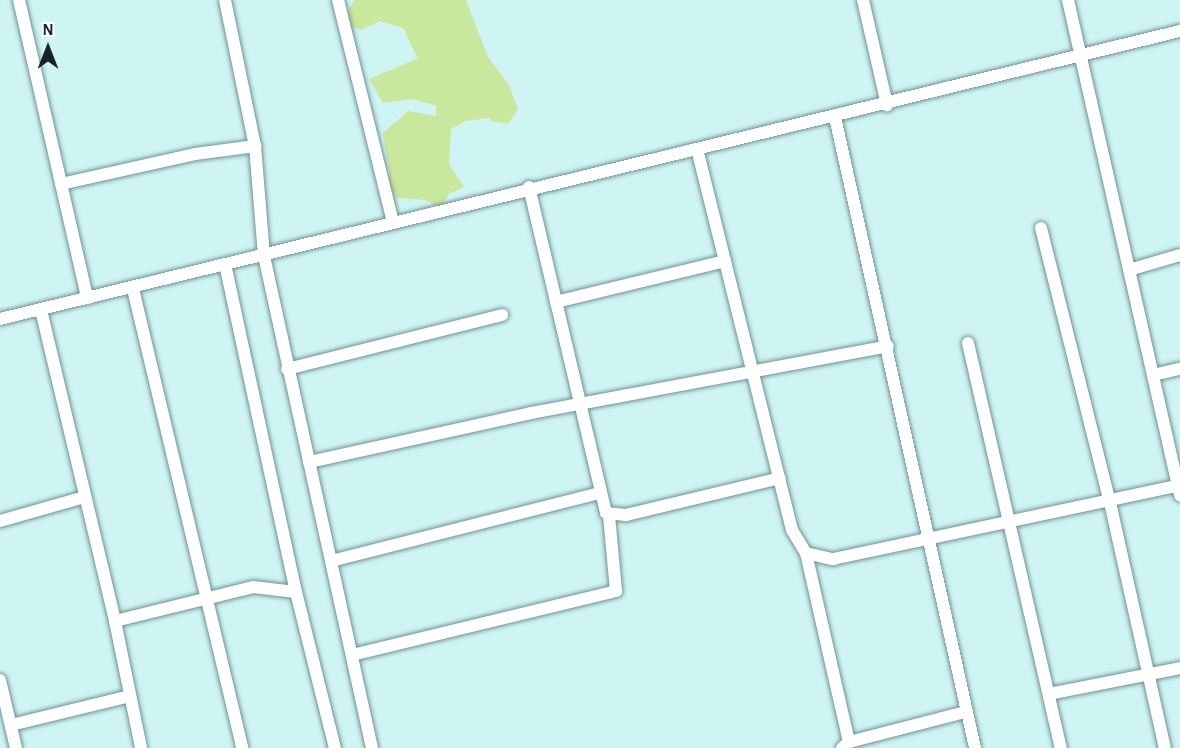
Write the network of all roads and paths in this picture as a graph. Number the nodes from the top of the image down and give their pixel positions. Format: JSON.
{"nodes":[{"id":1,"x":18,"y":0,"type":"edge"},
{"id":2,"x":225,"y":0,"type":"edge"},
{"id":3,"x":338,"y":0,"type":"edge"},
{"id":4,"x":863,"y":0,"type":"edge"},
{"id":5,"x":1068,"y":0,"type":"edge"},
{"id":6,"x":1180,"y":31,"type":"edge"},
{"id":7,"x":1083,"y":56,"type":"junction"},
{"id":8,"x":887,"y":105,"type":"junction"},
{"id":9,"x":835,"y":117,"type":"junction"},
{"id":10,"x":255,"y":146,"type":"junction"},
{"id":11,"x":697,"y":149,"type":"junction"},
{"id":12,"x":61,"y":184,"type":"junction"},
{"id":13,"x":529,"y":187,"type":"junction"},
{"id":14,"x":393,"y":222,"type":"junction"},
{"id":15,"x":1041,"y":228,"type":"dead end"},
{"id":16,"x":1180,"y":255,"type":"edge"},
{"id":17,"x":264,"y":256,"type":"junction"},
{"id":18,"x":725,"y":261,"type":"junction"},
{"id":19,"x":225,"y":264,"type":"junction"},
{"id":20,"x":1129,"y":270,"type":"junction"},
{"id":21,"x":133,"y":289,"type":"junction"},
{"id":22,"x":87,"y":297,"type":"junction"},
{"id":23,"x":556,"y":302,"type":"junction"},
{"id":24,"x":41,"y":310,"type":"junction"},
{"id":25,"x":502,"y":315,"type":"dead end"},
{"id":26,"x":0,"y":319,"type":"edge"},
{"id":27,"x":968,"y":343,"type":"dead end"},
{"id":28,"x":888,"y":346,"type":"junction"},
{"id":29,"x":287,"y":369,"type":"junction"},
{"id":30,"x":1180,"y":369,"type":"edge"},
{"id":31,"x":753,"y":370,"type":"junction"},
{"id":32,"x":1153,"y":375,"type":"junction"},
{"id":33,"x":577,"y":404,"type":"junction"},
{"id":34,"x":309,"y":462,"type":"junction"},
{"id":35,"x":780,"y":478,"type":"junction"},
{"id":36,"x":1179,"y":488,"type":"edge"},
{"id":37,"x":599,"y":493,"type":"junction"},
{"id":38,"x":84,"y":497,"type":"junction"},
{"id":39,"x":1109,"y":498,"type":"junction"},
{"id":40,"x":609,"y":515,"type":"junction"},
{"id":41,"x":0,"y":521,"type":"edge"},
{"id":42,"x":1011,"y":522,"type":"junction"},
{"id":43,"x":929,"y":541,"type":"junction"},
{"id":44,"x":806,"y":553,"type":"junction"},
{"id":45,"x":331,"y":561,"type":"junction"},
{"id":46,"x":296,"y":592,"type":"junction"},
{"id":47,"x":205,"y":598,"type":"junction"},
{"id":48,"x":116,"y":621,"type":"junction"},
{"id":49,"x":352,"y":655,"type":"junction"},
{"id":50,"x":1180,"y":668,"type":"edge"},
{"id":51,"x":1149,"y":674,"type":"junction"},
{"id":52,"x":0,"y":680,"type":"edge"},
{"id":53,"x":1049,"y":694,"type":"junction"},
{"id":54,"x":130,"y":696,"type":"junction"},
{"id":55,"x":965,"y":712,"type":"junction"},
{"id":56,"x":11,"y":725,"type":"junction"},
{"id":57,"x":846,"y":745,"type":"edge"},
{"id":58,"x":16,"y":748,"type":"edge"},
{"id":59,"x":141,"y":748,"type":"edge"},
{"id":60,"x":242,"y":748,"type":"edge"},
{"id":61,"x":335,"y":748,"type":"edge"},
{"id":62,"x":372,"y":748,"type":"edge"},
{"id":63,"x":975,"y":748,"type":"edge"},
{"id":64,"x":1061,"y":748,"type":"edge"},
{"id":65,"x":1165,"y":748,"type":"edge"}],
"edges":[{"from":1,"to":12,"type":"street"},
{"from":2,"to":10,"type":"street"},
{"from":3,"to":14,"type":"street"},
{"from":4,"to":8,"type":"street"},
{"from":5,"to":7,"type":"street"},
{"from":6,"to":7,"type":"street"},
{"from":7,"to":8,"type":"street"},
{"from":7,"to":20,"type":"street"},
{"from":8,"to":9,"type":"street"},
{"from":9,"to":11,"type":"street"},
{"from":9,"to":28,"type":"street"},
{"from":10,"to":12,"type":"street"},
{"from":10,"to":17,"type":"street"},
{"from":11,"to":13,"type":"street"},
{"from":11,"to":18,"type":"street"},
{"from":12,"to":22,"type":"street"},
{"from":13,"to":14,"type":"street"},
{"from":13,"to":23,"type":"street"},
{"from":14,"to":17,"type":"street"},
{"from":15,"to":39,"type":"street"},
{"from":16,"to":20,"type":"street"},
{"from":17,"to":19,"type":"street"},
{"from":17,"to":29,"type":"street"},
{"from":18,"to":23,"type":"street"},
{"from":18,"to":31,"type":"street"},
{"from":19,"to":21,"type":"street"},
{"from":19,"to":46,"type":"street"},
{"from":20,"to":32,"type":"street"},
{"from":21,"to":22,"type":"street"},
{"from":21,"to":47,"type":"street"},
{"from":22,"to":24,"type":"street"},
{"from":23,"to":33,"type":"street"},
{"from":24,"to":26,"type":"street"},
{"from":24,"to":38,"type":"street"},
{"from":25,"to":29,"type":"street"},
{"from":27,"to":42,"type":"street"},
{"from":28,"to":31,"type":"street"},
{"from":28,"to":43,"type":"street"},
{"from":29,"to":34,"type":"street"},
{"from":30,"to":32,"type":"street"},
{"from":31,"to":33,"type":"street"},
{"from":31,"to":35,"type":"street"},
{"from":32,"to":36,"type":"street"},
{"from":33,"to":34,"type":"street"},
{"from":33,"to":37,"type":"street"},
{"from":34,"to":45,"type":"street"},
{"from":35,"to":40,"type":"street"},
{"from":35,"to":44,"type":"street"},
{"from":36,"to":39,"type":"street"},
{"from":37,"to":40,"type":"street"},
{"from":37,"to":45,"type":"street"},
{"from":38,"to":41,"type":"street"},
{"from":38,"to":48,"type":"street"},
{"from":39,"to":42,"type":"street"},
{"from":39,"to":51,"type":"street"},
{"from":40,"to":49,"type":"street"},
{"from":42,"to":43,"type":"street"},
{"from":42,"to":53,"type":"street"},
{"from":43,"to":44,"type":"street"},
{"from":43,"to":55,"type":"street"},
{"from":44,"to":57,"type":"street"},
{"from":45,"to":49,"type":"street"},
{"from":46,"to":47,"type":"street"},
{"from":46,"to":61,"type":"street"},
{"from":47,"to":48,"type":"street"},
{"from":47,"to":60,"type":"street"},
{"from":48,"to":54,"type":"street"},
{"from":49,"to":62,"type":"street"},
{"from":50,"to":51,"type":"street"},
{"from":51,"to":53,"type":"street"},
{"from":51,"to":65,"type":"street"},
{"from":52,"to":56,"type":"street"},
{"from":53,"to":64,"type":"street"},
{"from":54,"to":56,"type":"street"},
{"from":54,"to":59,"type":"street"},
{"from":55,"to":57,"type":"street"},
{"from":55,"to":63,"type":"street"},
{"from":56,"to":58,"type":"street"}]}
